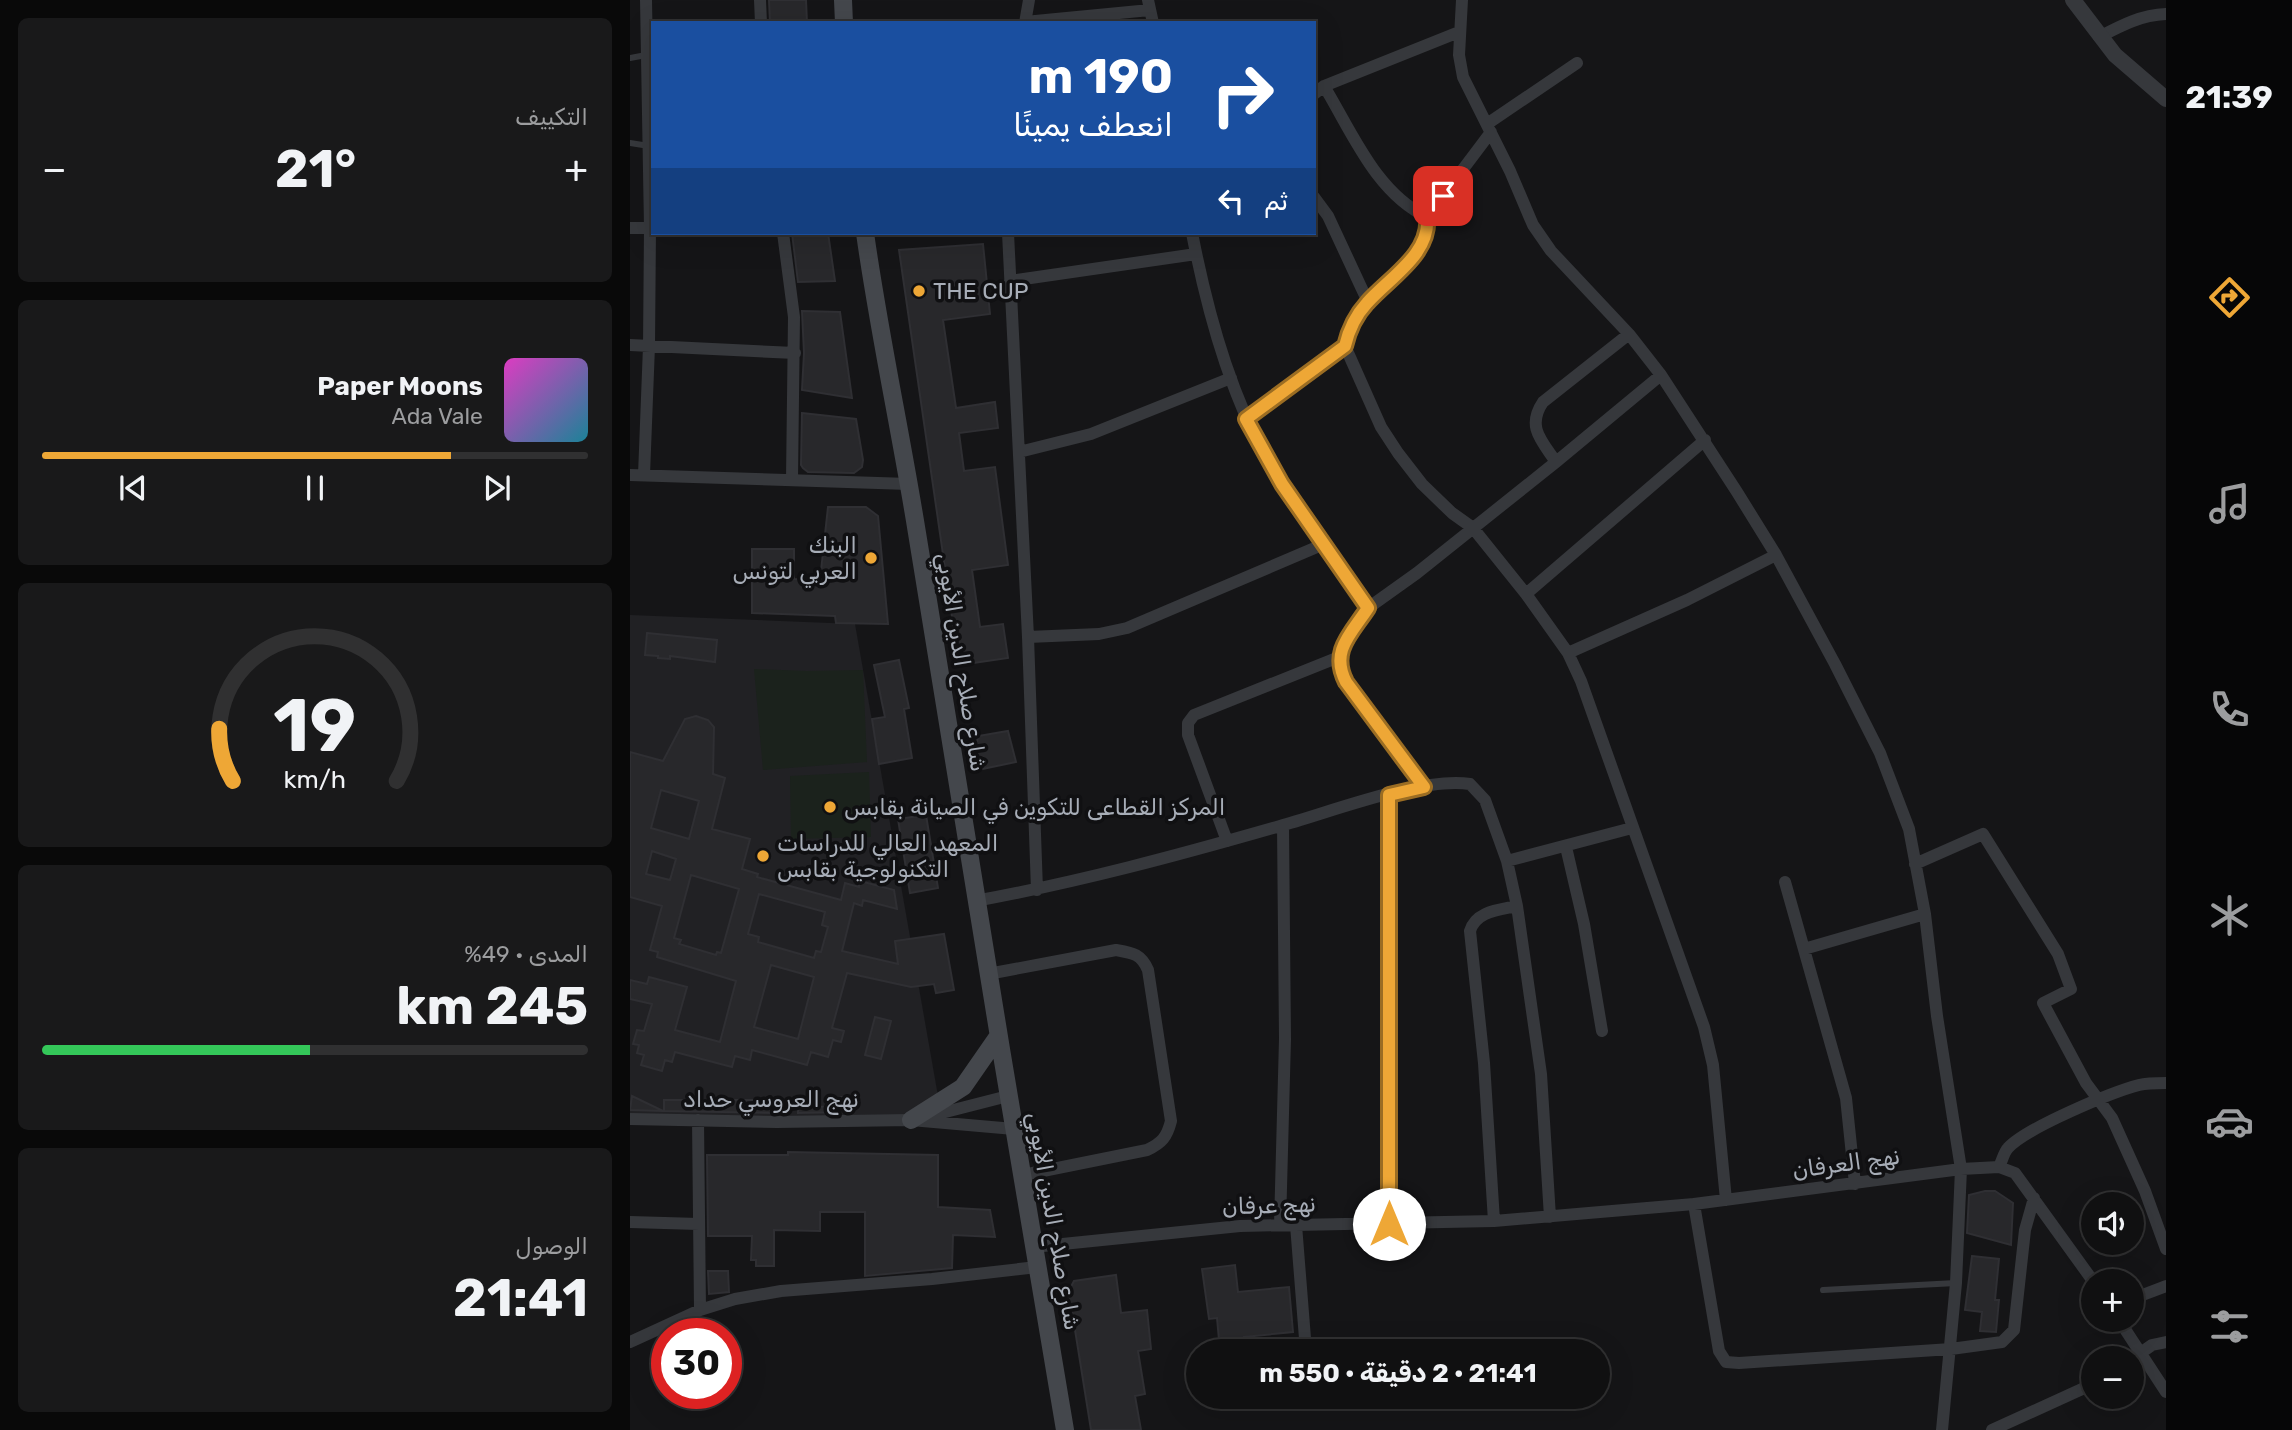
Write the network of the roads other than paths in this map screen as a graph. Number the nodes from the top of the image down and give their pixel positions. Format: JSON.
{"nodes":[{"id":1,"x":646,"y":0,"type":"edge"},
{"id":2,"x":760,"y":0,"type":"edge"},
{"id":3,"x":844,"y":0,"type":"edge"},
{"id":4,"x":1029,"y":0,"type":"edge"},
{"id":5,"x":1462,"y":0,"type":"edge"},
{"id":6,"x":2073,"y":0,"type":"edge"},
{"id":7,"x":1150,"y":11,"type":"edge"},
{"id":8,"x":2166,"y":14,"type":"edge"},
{"id":9,"x":761,"y":21,"type":"edge"},
{"id":10,"x":844,"y":21,"type":"edge"},
{"id":11,"x":1025,"y":21,"type":"edge"},
{"id":12,"x":1036,"y":21,"type":"edge"},
{"id":13,"x":1459,"y":32,"type":"junction"},
{"id":14,"x":2099,"y":37,"type":"junction"},
{"id":15,"x":646,"y":55,"type":"junction"},
{"id":16,"x":630,"y":58,"type":"edge"},
{"id":17,"x":1577,"y":63,"type":"dead end"},
{"id":18,"x":1319,"y":90,"type":"edge"},
{"id":19,"x":2166,"y":99,"type":"edge"},
{"id":20,"x":1489,"y":128,"type":"junction"},
{"id":21,"x":630,"y":143,"type":"edge"},
{"id":22,"x":649,"y":146,"type":"junction"},
{"id":23,"x":1316,"y":200,"type":"edge"},
{"id":24,"x":1427,"y":217,"type":"junction"},
{"id":25,"x":630,"y":228,"type":"edge"},
{"id":26,"x":651,"y":228,"type":"edge"},
{"id":27,"x":783,"y":235,"type":"edge"},
{"id":28,"x":865,"y":235,"type":"edge"},
{"id":29,"x":1007,"y":235,"type":"edge"},
{"id":30,"x":1192,"y":235,"type":"edge"},
{"id":31,"x":1196,"y":254,"type":"junction"},
{"id":32,"x":1010,"y":281,"type":"junction"},
{"id":33,"x":1368,"y":302,"type":"junction"},
{"id":34,"x":1629,"y":334,"type":"junction"},
{"id":35,"x":630,"y":345,"type":"edge"},
{"id":36,"x":649,"y":346,"type":"junction"},
{"id":37,"x":1345,"y":346,"type":"junction"},
{"id":38,"x":795,"y":353,"type":"junction"},
{"id":39,"x":1661,"y":374,"type":"junction"},
{"id":40,"x":1231,"y":378,"type":"junction"},
{"id":41,"x":1246,"y":419,"type":"junction"},
{"id":42,"x":1705,"y":440,"type":"junction"},
{"id":43,"x":1018,"y":452,"type":"junction"},
{"id":44,"x":1556,"y":462,"type":"junction"},
{"id":45,"x":630,"y":475,"type":"edge"},
{"id":46,"x":644,"y":475,"type":"junction"},
{"id":47,"x":792,"y":479,"type":"junction"},
{"id":48,"x":909,"y":484,"type":"junction"},
{"id":49,"x":1473,"y":528,"type":"junction"},
{"id":50,"x":1324,"y":544,"type":"junction"},
{"id":51,"x":1776,"y":555,"type":"junction"},
{"id":52,"x":1526,"y":594,"type":"junction"},
{"id":53,"x":1368,"y":608,"type":"junction"},
{"id":54,"x":1028,"y":637,"type":"junction"},
{"id":55,"x":1568,"y":653,"type":"junction"},
{"id":56,"x":1339,"y":657,"type":"junction"},
{"id":57,"x":1424,"y":787,"type":"junction"},
{"id":58,"x":1389,"y":795,"type":"junction"},
{"id":59,"x":1283,"y":826,"type":"junction"},
{"id":60,"x":1632,"y":828,"type":"junction"},
{"id":61,"x":1227,"y":841,"type":"junction"},
{"id":62,"x":1566,"y":847,"type":"junction"},
{"id":63,"x":1507,"y":861,"type":"junction"},
{"id":64,"x":1915,"y":864,"type":"junction"},
{"id":65,"x":1785,"y":882,"type":"dead end"},
{"id":66,"x":1038,"y":890,"type":"junction"},
{"id":67,"x":975,"y":901,"type":"junction"},
{"id":68,"x":1517,"y":906,"type":"junction"},
{"id":69,"x":1925,"y":914,"type":"junction"},
{"id":70,"x":1804,"y":949,"type":"junction"},
{"id":71,"x":988,"y":975,"type":"junction"},
{"id":72,"x":1602,"y":1031,"type":"dead end"},
{"id":73,"x":997,"y":1038,"type":"junction"},
{"id":74,"x":2166,"y":1083,"type":"edge"},
{"id":75,"x":1009,"y":1096,"type":"junction"},
{"id":76,"x":2100,"y":1100,"type":"junction"},
{"id":77,"x":630,"y":1119,"type":"edge"},
{"id":78,"x":698,"y":1120,"type":"junction"},
{"id":79,"x":911,"y":1120,"type":"junction"},
{"id":80,"x":1014,"y":1129,"type":"junction"},
{"id":81,"x":1999,"y":1167,"type":"junction"},
{"id":82,"x":1961,"y":1169,"type":"junction"},
{"id":83,"x":1023,"y":1175,"type":"junction"},
{"id":84,"x":1855,"y":1184,"type":"junction"},
{"id":85,"x":2034,"y":1198,"type":"junction"},
{"id":86,"x":1726,"y":1200,"type":"junction"},
{"id":87,"x":1693,"y":1205,"type":"junction"},
{"id":88,"x":1550,"y":1217,"type":"junction"},
{"id":89,"x":1494,"y":1221,"type":"junction"},
{"id":90,"x":630,"y":1222,"type":"edge"},
{"id":91,"x":699,"y":1224,"type":"junction"},
{"id":92,"x":1389,"y":1224,"type":"junction"},
{"id":93,"x":1280,"y":1225,"type":"junction"},
{"id":94,"x":1296,"y":1225,"type":"junction"},
{"id":95,"x":1033,"y":1247,"type":"junction"},
{"id":96,"x":2166,"y":1249,"type":"edge"},
{"id":97,"x":1037,"y":1267,"type":"junction"},
{"id":98,"x":2084,"y":1269,"type":"edge"},
{"id":99,"x":1956,"y":1283,"type":"junction"},
{"id":100,"x":2166,"y":1286,"type":"edge"},
{"id":101,"x":1824,"y":1290,"type":"dead end"},
{"id":102,"x":2144,"y":1294,"type":"edge"},
{"id":103,"x":700,"y":1310,"type":"junction"},
{"id":104,"x":1305,"y":1339,"type":"edge"},
{"id":105,"x":630,"y":1342,"type":"edge"},
{"id":106,"x":2166,"y":1342,"type":"edge"},
{"id":107,"x":1951,"y":1349,"type":"junction"},
{"id":108,"x":2144,"y":1350,"type":"edge"},
{"id":109,"x":2144,"y":1366,"type":"edge"},
{"id":110,"x":2081,"y":1389,"type":"edge"},
{"id":111,"x":2166,"y":1392,"type":"edge"},
{"id":112,"x":1065,"y":1430,"type":"edge"},
{"id":113,"x":1942,"y":1430,"type":"edge"},
{"id":114,"x":1992,"y":1430,"type":"edge"}],
"edges":[{"from":1,"to":15,"type":"street"},
{"from":2,"to":9,"type":"street"},
{"from":3,"to":10,"type":"main road"},
{"from":4,"to":11,"type":"street"},
{"from":5,"to":13,"type":"street"},
{"from":6,"to":14,"type":"street"},
{"from":7,"to":12,"type":"street"},
{"from":8,"to":14,"type":"street"},
{"from":13,"to":18,"type":"street"},
{"from":13,"to":20,"type":"street"},
{"from":14,"to":19,"type":"street"},
{"from":15,"to":16,"type":"lane"},
{"from":15,"to":22,"type":"street"},
{"from":17,"to":20,"type":"street"},
{"from":18,"to":24,"type":"street"},
{"from":20,"to":24,"type":"street"},
{"from":20,"to":34,"type":"street"},
{"from":21,"to":22,"type":"lane"},
{"from":22,"to":26,"type":"street"},
{"from":23,"to":33,"type":"street"},
{"from":24,"to":33,"type":"street"},
{"from":25,"to":26,"type":"street"},
{"from":26,"to":36,"type":"street"},
{"from":27,"to":38,"type":"street"},
{"from":28,"to":48,"type":"main road","name":"شارع صلاح الدين الأيوبي"},
{"from":29,"to":32,"type":"street"},
{"from":30,"to":31,"type":"street"},
{"from":31,"to":32,"type":"street"},
{"from":31,"to":40,"type":"street"},
{"from":32,"to":43,"type":"street"},
{"from":33,"to":37,"type":"street"},
{"from":34,"to":39,"type":"street"},
{"from":34,"to":44,"type":"street"},
{"from":35,"to":36,"type":"street"},
{"from":36,"to":38,"type":"street"},
{"from":36,"to":46,"type":"street"},
{"from":37,"to":41,"type":"street"},
{"from":37,"to":49,"type":"street"},
{"from":38,"to":47,"type":"street"},
{"from":39,"to":42,"type":"street"},
{"from":39,"to":44,"type":"street"},
{"from":40,"to":41,"type":"street"},
{"from":40,"to":43,"type":"street"},
{"from":41,"to":50,"type":"street"},
{"from":42,"to":51,"type":"street"},
{"from":42,"to":52,"type":"street"},
{"from":43,"to":54,"type":"street"},
{"from":44,"to":49,"type":"street"},
{"from":45,"to":46,"type":"street"},
{"from":46,"to":47,"type":"street"},
{"from":47,"to":48,"type":"street"},
{"from":48,"to":67,"type":"main road","name":"شارع صلاح الدين الأيوبي"},
{"from":49,"to":52,"type":"street"},
{"from":49,"to":53,"type":"street"},
{"from":50,"to":53,"type":"street"},
{"from":50,"to":54,"type":"street"},
{"from":51,"to":55,"type":"street"},
{"from":51,"to":64,"type":"street"},
{"from":52,"to":55,"type":"street"},
{"from":53,"to":56,"type":"street"},
{"from":54,"to":66,"type":"street"},
{"from":55,"to":60,"type":"street"},
{"from":56,"to":57,"type":"street"},
{"from":56,"to":61,"type":"street"},
{"from":57,"to":58,"type":"street"},
{"from":57,"to":63,"type":"street"},
{"from":58,"to":59,"type":"street"},
{"from":58,"to":92,"type":"street"},
{"from":59,"to":61,"type":"street"},
{"from":59,"to":93,"type":"street"},
{"from":60,"to":62,"type":"street"},
{"from":60,"to":86,"type":"street"},
{"from":61,"to":66,"type":"street"},
{"from":62,"to":63,"type":"street"},
{"from":62,"to":72,"type":"street"},
{"from":63,"to":68,"type":"street"},
{"from":64,"to":69,"type":"street"},
{"from":64,"to":76,"type":"street"},
{"from":65,"to":70,"type":"street"},
{"from":66,"to":67,"type":"street"},
{"from":67,"to":71,"type":"main road","name":"شارع صلاح الدين الأيوبي"},
{"from":68,"to":88,"type":"street"},
{"from":68,"to":89,"type":"street"},
{"from":69,"to":70,"type":"street"},
{"from":69,"to":82,"type":"street"},
{"from":70,"to":84,"type":"street"},
{"from":71,"to":73,"type":"main road","name":"شارع صلاح الدين الأيوبي"},
{"from":71,"to":83,"type":"street"},
{"from":73,"to":75,"type":"main road","name":"شارع صلاح الدين الأيوبي"},
{"from":73,"to":79,"type":"main road"},
{"from":74,"to":76,"type":"street"},
{"from":75,"to":79,"type":"street"},
{"from":75,"to":80,"type":"main road","name":"شارع صلاح الدين الأيوبي"},
{"from":76,"to":81,"type":"street"},
{"from":76,"to":96,"type":"street"},
{"from":77,"to":78,"type":"street","name":"نهج العروسي حداد"},
{"from":78,"to":79,"type":"street","name":"نهج العروسي حداد"},
{"from":78,"to":91,"type":"street"},
{"from":79,"to":80,"type":"street"},
{"from":80,"to":83,"type":"main road","name":"شارع صلاح الدين الأيوبي"},
{"from":81,"to":82,"type":"street","name":"نهج العرفان"},
{"from":81,"to":85,"type":"street"},
{"from":82,"to":84,"type":"street","name":"نهج العرفان"},
{"from":82,"to":99,"type":"street"},
{"from":83,"to":95,"type":"main road","name":"شارع صلاح الدين الأيوبي"},
{"from":84,"to":86,"type":"street","name":"نهج العرفان"},
{"from":85,"to":98,"type":"street"},
{"from":85,"to":107,"type":"street"},
{"from":86,"to":87,"type":"street","name":"نهج العرفان"},
{"from":87,"to":88,"type":"street","name":"نهج العرفان"},
{"from":87,"to":107,"type":"street"},
{"from":88,"to":89,"type":"street","name":"نهج عرفان"},
{"from":89,"to":92,"type":"street","name":"نهج عرفان"},
{"from":90,"to":91,"type":"street"},
{"from":91,"to":103,"type":"street"},
{"from":92,"to":94,"type":"street","name":"نهج عرفان"},
{"from":93,"to":94,"type":"street","name":"نهج عرفان"},
{"from":93,"to":95,"type":"street","name":"نهج عرفان"},
{"from":94,"to":104,"type":"street"},
{"from":95,"to":97,"type":"main road","name":"شارع صلاح الدين الأيوبي"},
{"from":97,"to":103,"type":"street"},
{"from":97,"to":112,"type":"main road","name":"شارع صلاح الدين الأيوبي"},
{"from":99,"to":101,"type":"lane"},
{"from":99,"to":107,"type":"street"},
{"from":100,"to":102,"type":"street"},
{"from":103,"to":105,"type":"street"},
{"from":106,"to":108,"type":"street"},
{"from":107,"to":113,"type":"street"},
{"from":109,"to":111,"type":"street"},
{"from":110,"to":114,"type":"street"}]}
